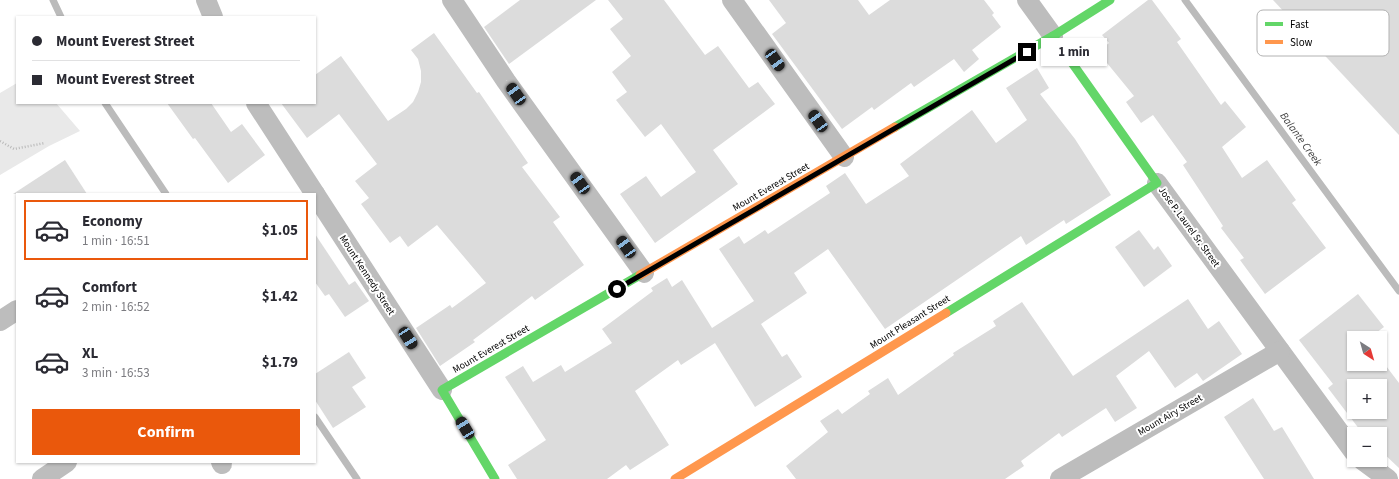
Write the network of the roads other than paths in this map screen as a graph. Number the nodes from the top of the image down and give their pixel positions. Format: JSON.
{"nodes":[{"id":1,"x":206,"y":0,"type":"edge"},
{"id":2,"x":452,"y":0,"type":"edge"},
{"id":3,"x":732,"y":0,"type":"edge"},
{"id":4,"x":1026,"y":0,"type":"edge"},
{"id":5,"x":1110,"y":0,"type":"edge"},
{"id":6,"x":213,"y":16,"type":"edge"},
{"id":7,"x":1053,"y":36,"type":"junction"},
{"id":8,"x":257,"y":104,"type":"edge"},
{"id":9,"x":844,"y":157,"type":"junction"},
{"id":10,"x":1157,"y":183,"type":"junction"},
{"id":11,"x":314,"y":193,"type":"edge"},
{"id":12,"x":316,"y":196,"type":"edge"},
{"id":13,"x":644,"y":273,"type":"junction"},
{"id":14,"x":16,"y":311,"type":"edge"},
{"id":15,"x":0,"y":321,"type":"edge"},
{"id":16,"x":1280,"y":351,"type":"junction"},
{"id":17,"x":442,"y":390,"type":"junction"},
{"id":18,"x":1347,"y":442,"type":"edge"},
{"id":19,"x":66,"y":463,"type":"edge"},
{"id":20,"x":1372,"y":467,"type":"edge"},
{"id":21,"x":42,"y":479,"type":"edge"},
{"id":22,"x":495,"y":479,"type":"edge"},
{"id":23,"x":675,"y":479,"type":"edge"},
{"id":24,"x":1060,"y":479,"type":"edge"},
{"id":25,"x":1388,"y":479,"type":"edge"}],
"edges":[{"from":1,"to":6,"type":"street"},
{"from":2,"to":13,"type":"street"},
{"from":3,"to":9,"type":"street"},
{"from":4,"to":7,"type":"street","name":"Jose P. Laurel Sr. Street"},
{"from":5,"to":7,"type":"street","name":"Mount Everest Street"},
{"from":7,"to":9,"type":"street","name":"Mount Everest Street"},
{"from":7,"to":10,"type":"street","name":"Jose P. Laurel Sr. Street"},
{"from":8,"to":11,"type":"street","name":"Mount Kennedy Street"},
{"from":9,"to":13,"type":"street","name":"Mount Everest Street"},
{"from":10,"to":16,"type":"street","name":"Jose P. Laurel Sr. Street"},
{"from":10,"to":23,"type":"street","name":"Mount Pleasant Street"},
{"from":12,"to":17,"type":"street","name":"Mount Kennedy Street"},
{"from":13,"to":17,"type":"street","name":"Mount Everest Street"},
{"from":14,"to":15,"type":"street"},
{"from":16,"to":18,"type":"street","name":"Jose P. Laurel Sr. Street"},
{"from":16,"to":24,"type":"street","name":"Mount Airy Street"},
{"from":17,"to":22,"type":"street","name":"Mount Kennedy Street"},
{"from":19,"to":21,"type":"street"},
{"from":20,"to":25,"type":"street"}]}
